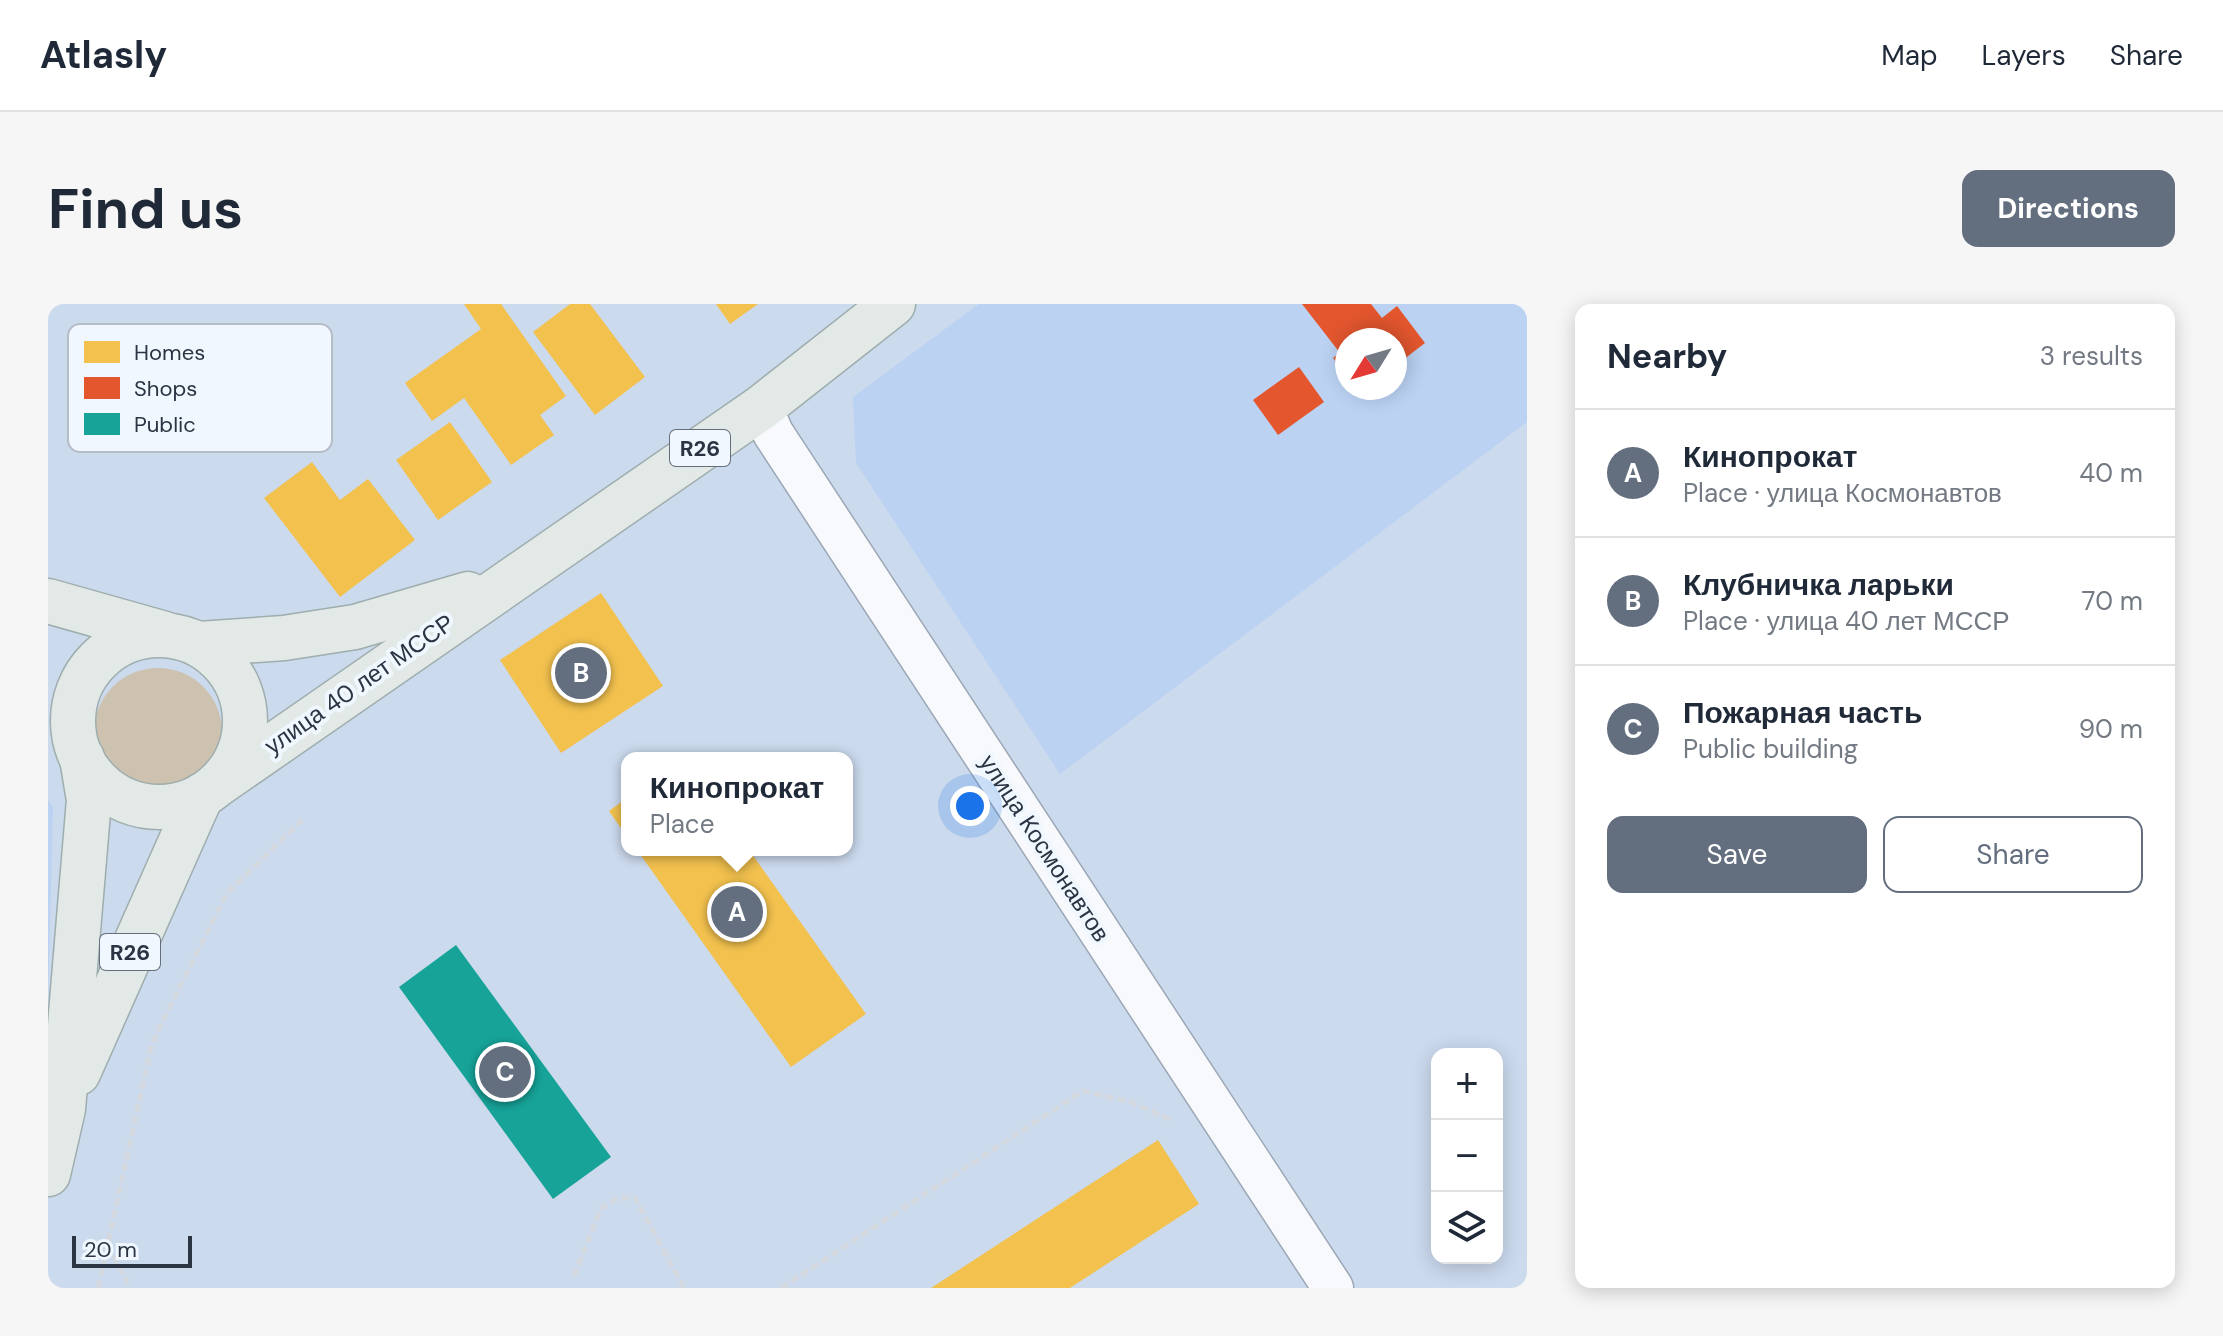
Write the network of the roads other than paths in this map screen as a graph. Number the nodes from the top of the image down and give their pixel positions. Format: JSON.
{"nodes":[{"id":1,"x":893,"y":304,"type":"edge"},
{"id":2,"x":762,"y":407,"type":"junction"},
{"id":3,"x":501,"y":585,"type":"junction"},
{"id":4,"x":48,"y":601,"type":"edge"},
{"id":5,"x":183,"y":639,"type":"junction"},
{"id":6,"x":48,"y":670,"type":"edge"},
{"id":7,"x":78,"y":748,"type":"junction"},
{"id":8,"x":209,"y":790,"type":"junction"},
{"id":9,"x":63,"y":1109,"type":"junction"},
{"id":10,"x":48,"y":1174,"type":"edge"},
{"id":11,"x":1333,"y":1288,"type":"edge"}],
"edges":[{"from":1,"to":2,"type":"main road","name":"улица 40 лет МССР","number":"R26"},
{"from":2,"to":3,"type":"main road","name":"улица 40 лет МССР","number":"R26"},
{"from":2,"to":11,"type":"street","name":"улица Космонавтов"},
{"from":3,"to":5,"type":"main road","name":"улица 40 лет МССР","number":"R26"},
{"from":3,"to":8,"type":"main road","name":"улица 40 лет МССР","number":"R26"},
{"from":4,"to":5,"type":"main road"},
{"from":5,"to":7,"type":"main road"},
{"from":5,"to":8,"type":"main road"},
{"from":6,"to":7,"type":"main road"},
{"from":7,"to":8,"type":"main road"},
{"from":7,"to":9,"type":"main road","number":"R26"},
{"from":8,"to":9,"type":"main road","number":"R26"},
{"from":9,"to":10,"type":"main road","number":"R26"}]}
